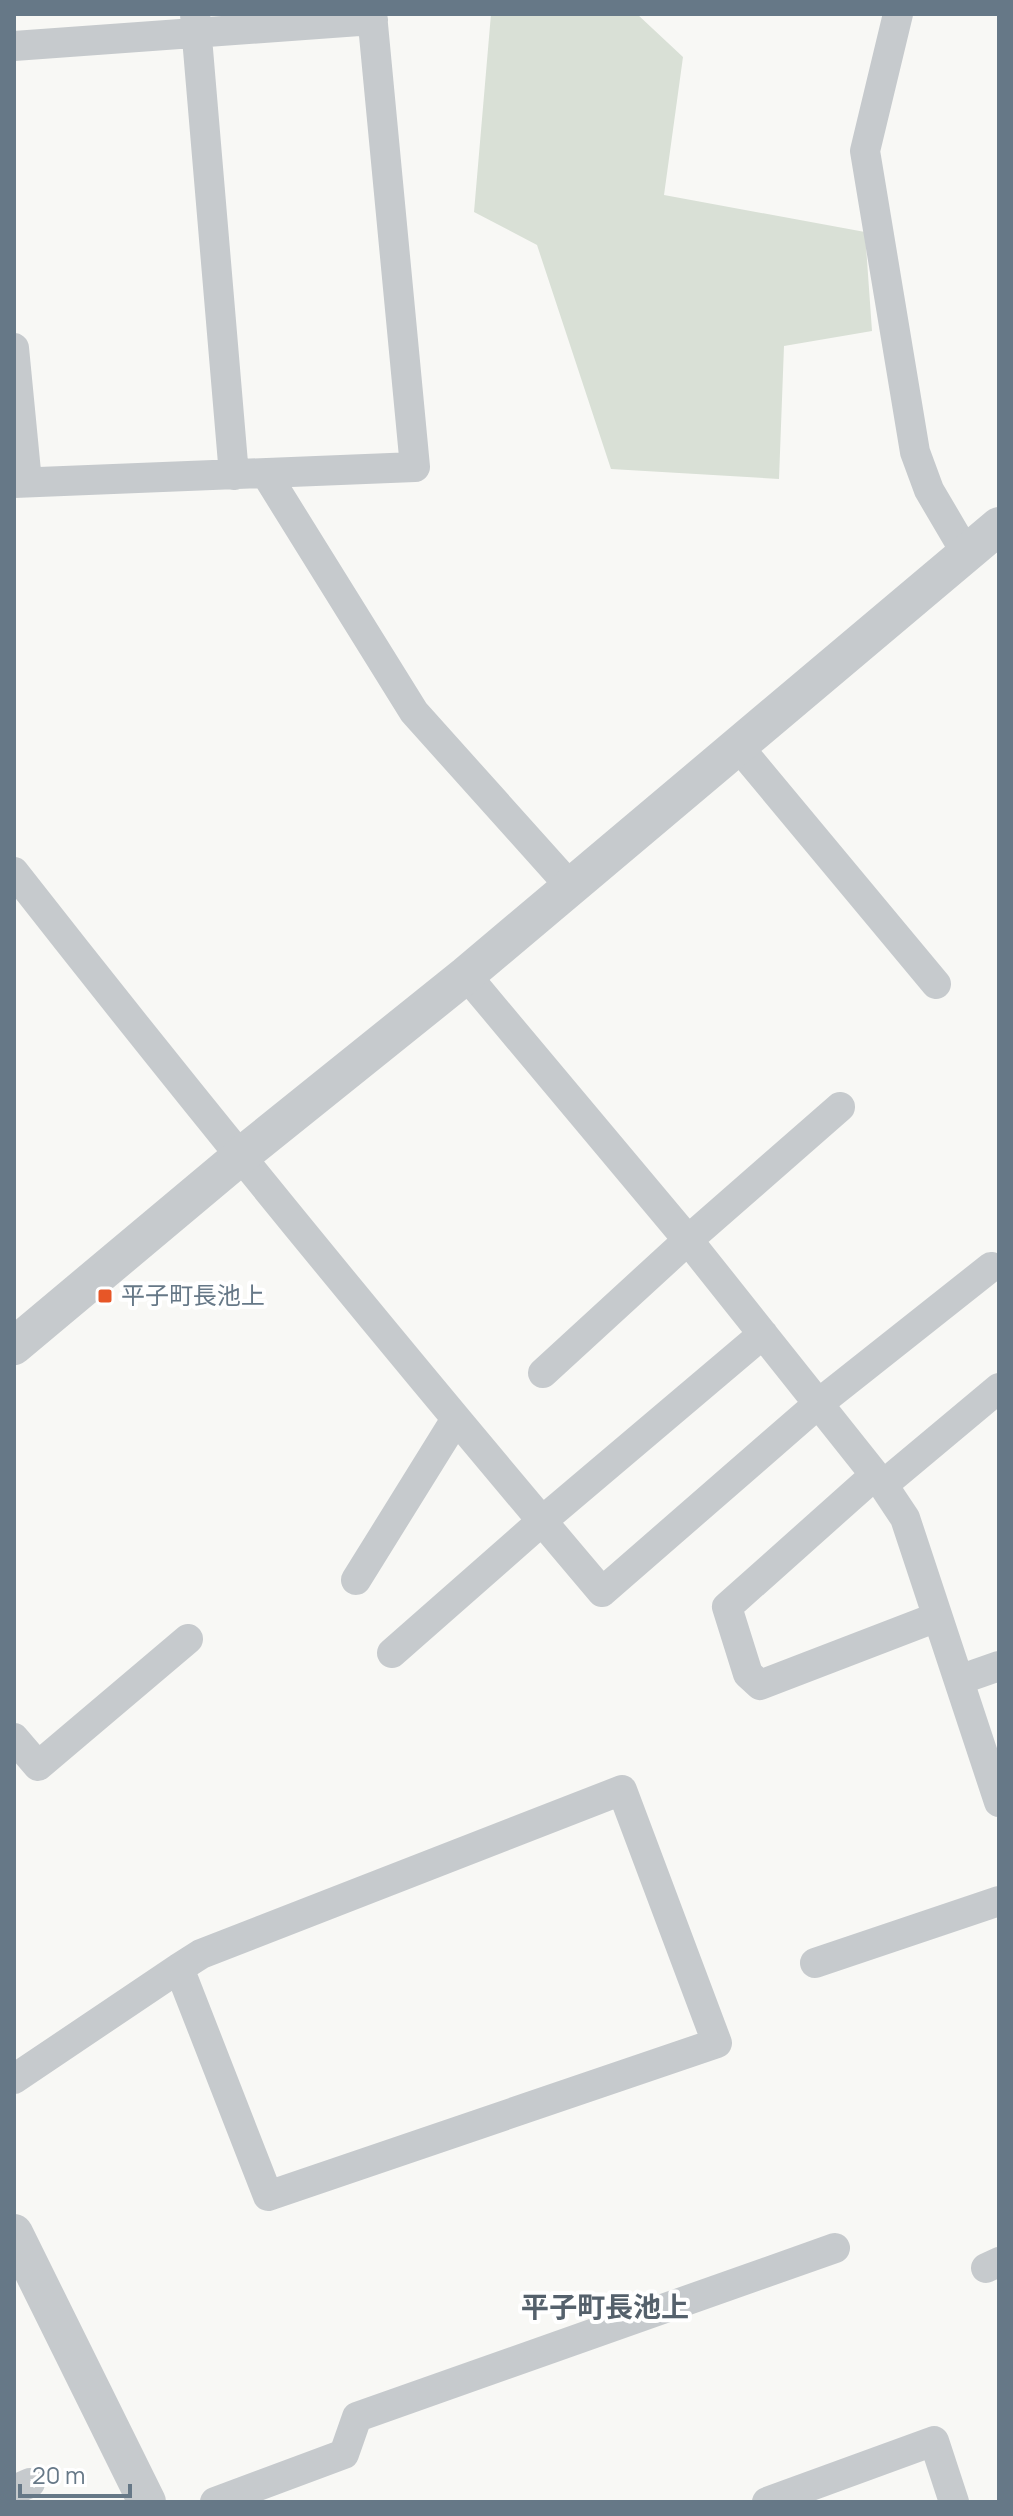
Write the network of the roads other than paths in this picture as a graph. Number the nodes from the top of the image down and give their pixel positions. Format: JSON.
{"nodes":[{"id":1,"x":898,"y":14,"type":"edge"},
{"id":2,"x":372,"y":17,"type":"edge"},
{"id":3,"x":196,"y":23,"type":"edge"},
{"id":4,"x":14,"y":46,"type":"edge"},
{"id":5,"x":14,"y":348,"type":"edge"},
{"id":6,"x":266,"y":474,"type":"junction"},
{"id":7,"x":234,"y":475,"type":"junction"},
{"id":8,"x":20,"y":483,"type":"edge"},
{"id":9,"x":999,"y":526,"type":"edge"},
{"id":10,"x":966,"y":553,"type":"junction"},
{"id":11,"x":737,"y":745,"type":"junction"},
{"id":12,"x":14,"y":872,"type":"edge"},
{"id":13,"x":570,"y":886,"type":"junction"},
{"id":14,"x":466,"y":975,"type":"junction"},
{"id":15,"x":936,"y":984,"type":"dead end"},
{"id":16,"x":840,"y":1107,"type":"dead end"},
{"id":17,"x":242,"y":1155,"type":"junction"},
{"id":18,"x":688,"y":1240,"type":"junction"},
{"id":19,"x":991,"y":1267,"type":"dead end"},
{"id":20,"x":763,"y":1334,"type":"junction"},
{"id":21,"x":14,"y":1346,"type":"edge"},
{"id":22,"x":543,"y":1373,"type":"dead end"},
{"id":23,"x":999,"y":1388,"type":"edge"},
{"id":24,"x":818,"y":1404,"type":"junction"},
{"id":25,"x":456,"y":1419,"type":"junction"},
{"id":26,"x":879,"y":1480,"type":"junction"},
{"id":27,"x":542,"y":1521,"type":"junction"},
{"id":28,"x":356,"y":1580,"type":"dead end"},
{"id":29,"x":937,"y":1617,"type":"junction"},
{"id":30,"x":188,"y":1639,"type":"dead end"},
{"id":31,"x":392,"y":1653,"type":"dead end"},
{"id":32,"x":999,"y":1666,"type":"edge"},
{"id":33,"x":959,"y":1680,"type":"junction"},
{"id":34,"x":14,"y":1738,"type":"edge"},
{"id":35,"x":999,"y":1802,"type":"edge"},
{"id":36,"x":999,"y":1901,"type":"edge"},
{"id":37,"x":815,"y":1963,"type":"dead end"},
{"id":38,"x":179,"y":1968,"type":"junction"},
{"id":39,"x":14,"y":2079,"type":"edge"},
{"id":40,"x":14,"y":2233,"type":"edge"},
{"id":41,"x":835,"y":2248,"type":"dead end"},
{"id":42,"x":147,"y":2502,"type":"edge"},
{"id":43,"x":215,"y":2502,"type":"edge"},
{"id":44,"x":767,"y":2502,"type":"edge"},
{"id":45,"x":954,"y":2502,"type":"edge"}],
"edges":[{"from":1,"to":10,"type":"street"},
{"from":2,"to":3,"type":"street"},
{"from":2,"to":6,"type":"street"},
{"from":3,"to":4,"type":"street"},
{"from":3,"to":7,"type":"street"},
{"from":5,"to":8,"type":"street"},
{"from":6,"to":7,"type":"street"},
{"from":6,"to":13,"type":"street"},
{"from":7,"to":8,"type":"street"},
{"from":9,"to":10,"type":"street"},
{"from":10,"to":11,"type":"street"},
{"from":11,"to":13,"type":"street"},
{"from":11,"to":15,"type":"street"},
{"from":12,"to":17,"type":"street"},
{"from":13,"to":14,"type":"street"},
{"from":14,"to":17,"type":"street"},
{"from":14,"to":18,"type":"street"},
{"from":16,"to":18,"type":"street"},
{"from":17,"to":21,"type":"street"},
{"from":17,"to":25,"type":"street"},
{"from":18,"to":20,"type":"street"},
{"from":18,"to":22,"type":"street"},
{"from":19,"to":24,"type":"street"},
{"from":20,"to":24,"type":"street"},
{"from":20,"to":27,"type":"street"},
{"from":23,"to":26,"type":"street"},
{"from":24,"to":26,"type":"street"},
{"from":24,"to":27,"type":"street"},
{"from":25,"to":27,"type":"street"},
{"from":25,"to":28,"type":"street"},
{"from":26,"to":29,"type":"street"},
{"from":26,"to":29,"type":"street"},
{"from":27,"to":31,"type":"street"},
{"from":29,"to":33,"type":"street"},
{"from":30,"to":34,"type":"street"},
{"from":32,"to":33,"type":"street"},
{"from":33,"to":35,"type":"street"},
{"from":36,"to":37,"type":"street"},
{"from":38,"to":38,"type":"street"},
{"from":38,"to":39,"type":"street"},
{"from":40,"to":42,"type":"street"},
{"from":41,"to":43,"type":"street"},
{"from":44,"to":45,"type":"street"}]}
